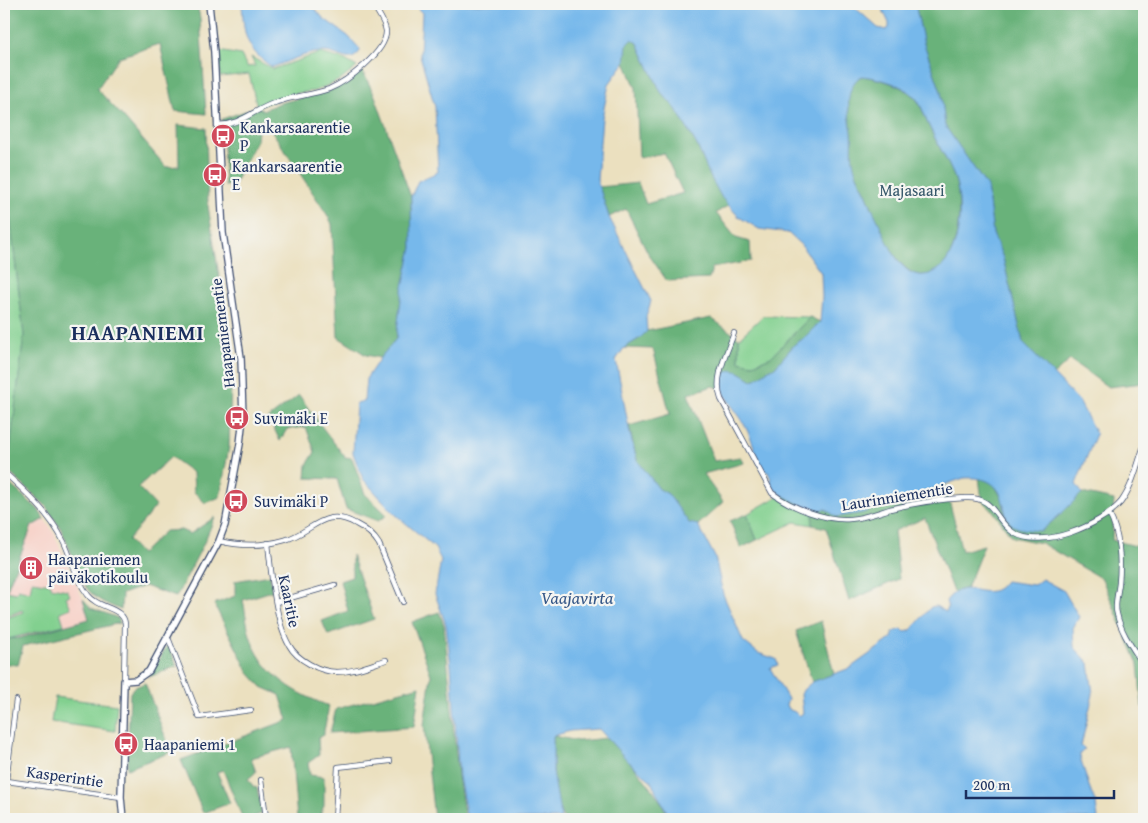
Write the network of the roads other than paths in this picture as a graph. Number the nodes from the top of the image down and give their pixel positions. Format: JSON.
{"nodes":[{"id":1,"x":209,"y":4,"type":"edge"},
{"id":2,"x":373,"y":4,"type":"edge"},
{"id":3,"x":217,"y":126,"type":"junction"},
{"id":4,"x":734,"y":333,"type":"dead end"},
{"id":5,"x":1144,"y":446,"type":"edge"},
{"id":6,"x":4,"y":472,"type":"edge"},
{"id":7,"x":1109,"y":514,"type":"junction"},
{"id":8,"x":219,"y":541,"type":"junction"},
{"id":9,"x":268,"y":543,"type":"junction"},
{"id":10,"x":335,"y":585,"type":"dead end"},
{"id":11,"x":276,"y":602,"type":"junction"},
{"id":12,"x":402,"y":602,"type":"dead end"},
{"id":13,"x":166,"y":638,"type":"junction"},
{"id":14,"x":386,"y":660,"type":"dead end"},
{"id":15,"x":1144,"y":666,"type":"edge"},
{"id":16,"x":124,"y":681,"type":"junction"},
{"id":17,"x":16,"y":700,"type":"dead end"},
{"id":18,"x":250,"y":710,"type":"dead end"},
{"id":19,"x":390,"y":760,"type":"dead end"},
{"id":20,"x":261,"y":780,"type":"dead end"},
{"id":21,"x":5,"y":781,"type":"edge"},
{"id":22,"x":120,"y":796,"type":"junction"},
{"id":23,"x":123,"y":819,"type":"edge"},
{"id":24,"x":262,"y":819,"type":"edge"},
{"id":25,"x":334,"y":819,"type":"edge"}],
"edges":[{"from":1,"to":3,"type":"street","name":"Haapaniementie"},
{"from":2,"to":3,"type":"street"},
{"from":3,"to":8,"type":"street","name":"Haapaniementie"},
{"from":4,"to":7,"type":"street","name":"Laurinniementie"},
{"from":5,"to":7,"type":"street","name":"Laurinniementie"},
{"from":6,"to":16,"type":"street"},
{"from":7,"to":15,"type":"street"},
{"from":8,"to":9,"type":"street"},
{"from":8,"to":13,"type":"street","name":"Haapaniementie"},
{"from":9,"to":11,"type":"street","name":"Kaaritie"},
{"from":9,"to":12,"type":"street"},
{"from":10,"to":11,"type":"street"},
{"from":11,"to":14,"type":"street","name":"Kaaritie"},
{"from":13,"to":16,"type":"street","name":"Haapaniementie"},
{"from":13,"to":18,"type":"street"},
{"from":16,"to":22,"type":"street"},
{"from":17,"to":21,"type":"street"},
{"from":19,"to":25,"type":"street"},
{"from":20,"to":24,"type":"street"},
{"from":21,"to":22,"type":"street","name":"Kasperintie"},
{"from":22,"to":23,"type":"street"}]}
